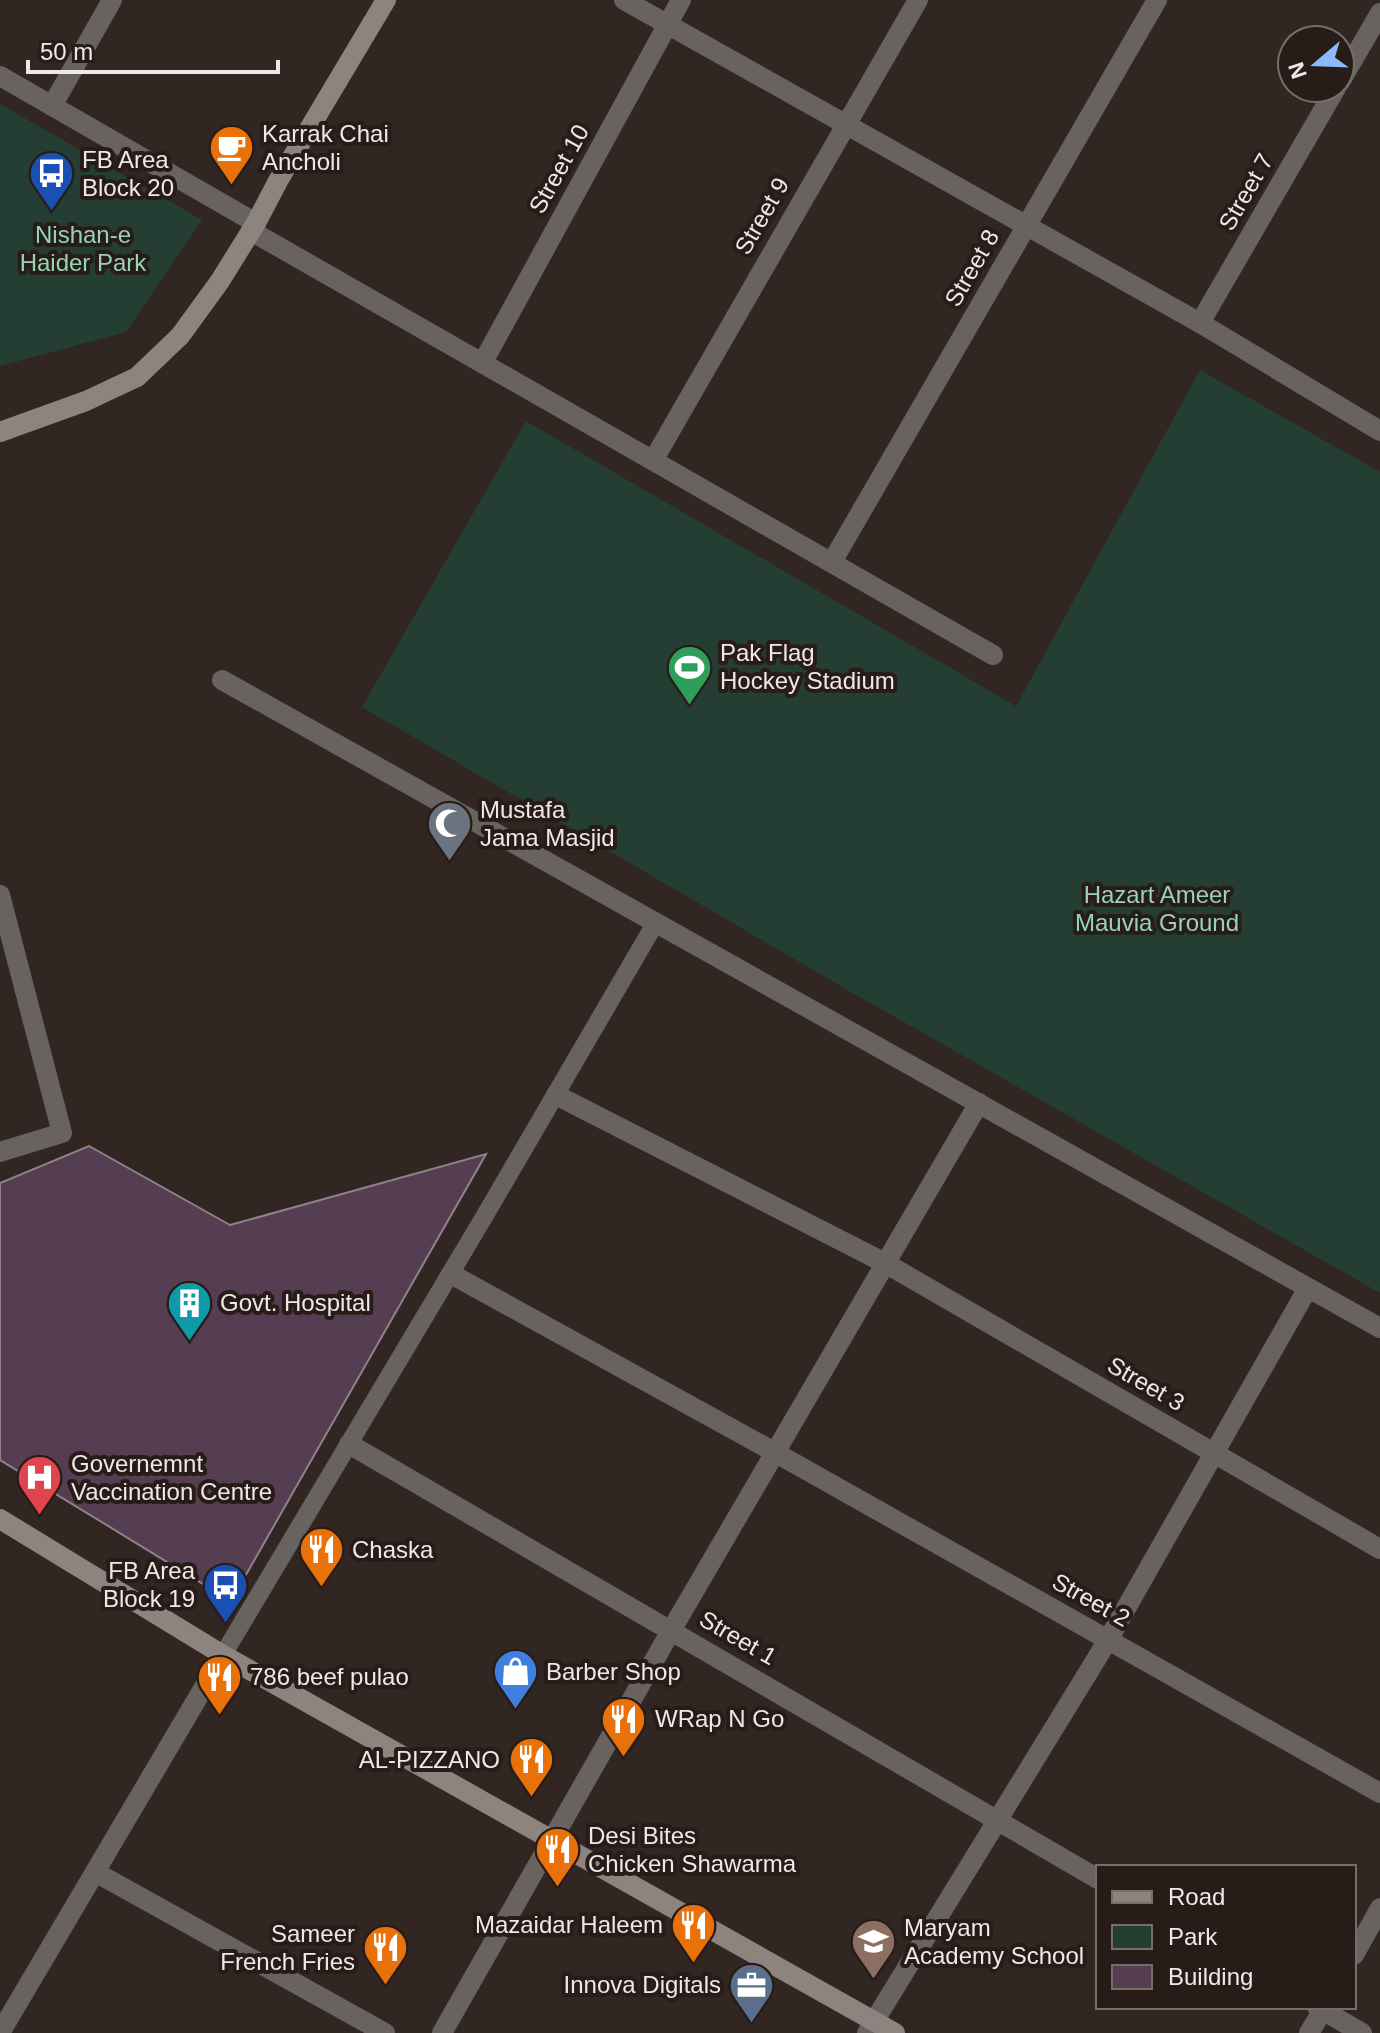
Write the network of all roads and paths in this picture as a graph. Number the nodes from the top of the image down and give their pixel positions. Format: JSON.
{"nodes":[{"id":1,"x":112,"y":0,"type":"edge"},
{"id":2,"x":386,"y":0,"type":"edge"},
{"id":3,"x":624,"y":0,"type":"edge"},
{"id":4,"x":681,"y":0,"type":"edge"},
{"id":5,"x":918,"y":0,"type":"edge"},
{"id":6,"x":1157,"y":0,"type":"edge"},
{"id":7,"x":1380,"y":13,"type":"edge"},
{"id":8,"x":667,"y":25,"type":"junction"},
{"id":9,"x":1356,"y":54,"type":"edge"},
{"id":10,"x":0,"y":76,"type":"edge"},
{"id":11,"x":1327,"y":104,"type":"edge"},
{"id":12,"x":52,"y":106,"type":"junction"},
{"id":13,"x":846,"y":122,"type":"junction"},
{"id":14,"x":1028,"y":224,"type":"junction"},
{"id":15,"x":254,"y":227,"type":"junction"},
{"id":16,"x":1200,"y":323,"type":"junction"},
{"id":17,"x":483,"y":362,"type":"junction"},
{"id":18,"x":1379,"y":428,"type":"edge"},
{"id":19,"x":0,"y":432,"type":"edge"},
{"id":20,"x":654,"y":459,"type":"junction"},
{"id":21,"x":832,"y":562,"type":"junction"},
{"id":22,"x":993,"y":655,"type":"dead end"},
{"id":23,"x":222,"y":680,"type":"dead end"},
{"id":24,"x":0,"y":895,"type":"edge"},
{"id":25,"x":656,"y":922,"type":"junction"},
{"id":26,"x":556,"y":1095,"type":"junction"},
{"id":27,"x":979,"y":1103,"type":"junction"},
{"id":28,"x":0,"y":1152,"type":"edge"},
{"id":29,"x":885,"y":1263,"type":"junction"},
{"id":30,"x":451,"y":1274,"type":"junction"},
{"id":31,"x":1308,"y":1288,"type":"junction"},
{"id":32,"x":1380,"y":1328,"type":"edge"},
{"id":33,"x":349,"y":1444,"type":"junction"},
{"id":34,"x":776,"y":1453,"type":"junction"},
{"id":35,"x":1214,"y":1453,"type":"junction"},
{"id":36,"x":0,"y":1519,"type":"edge"},
{"id":37,"x":1380,"y":1549,"type":"edge"},
{"id":38,"x":672,"y":1629,"type":"junction"},
{"id":39,"x":1108,"y":1640,"type":"junction"},
{"id":40,"x":223,"y":1655,"type":"junction"},
{"id":41,"x":1380,"y":1793,"type":"edge"},
{"id":42,"x":999,"y":1821,"type":"junction"},
{"id":43,"x":551,"y":1842,"type":"junction"},
{"id":44,"x":95,"y":1872,"type":"junction"},
{"id":45,"x":1096,"y":1878,"type":"edge"},
{"id":46,"x":1380,"y":1908,"type":"edge"},
{"id":47,"x":1356,"y":1951,"type":"edge"},
{"id":48,"x":1321,"y":2009,"type":"edge"},
{"id":49,"x":1323,"y":2009,"type":"edge"},
{"id":50,"x":870,"y":2027,"type":"edge"},
{"id":51,"x":0,"y":2033,"type":"edge"},
{"id":52,"x":385,"y":2033,"type":"edge"},
{"id":53,"x":442,"y":2033,"type":"edge"},
{"id":54,"x":895,"y":2033,"type":"edge"},
{"id":55,"x":1309,"y":2033,"type":"edge"},
{"id":56,"x":1362,"y":2033,"type":"edge"}],
"edges":[{"from":1,"to":12,"type":"street"},
{"from":2,"to":15,"type":"street"},
{"from":3,"to":8,"type":"street"},
{"from":4,"to":8,"type":"street","name":"Street 10"},
{"from":5,"to":13,"type":"street","name":"Street 9"},
{"from":6,"to":14,"type":"street","name":"Street 8"},
{"from":7,"to":9,"type":"street"},
{"from":8,"to":13,"type":"street"},
{"from":8,"to":17,"type":"street","name":"Street 10"},
{"from":10,"to":12,"type":"street"},
{"from":11,"to":16,"type":"street","name":"Street 7"},
{"from":12,"to":15,"type":"street"},
{"from":13,"to":14,"type":"street"},
{"from":13,"to":20,"type":"street","name":"Street 9"},
{"from":14,"to":16,"type":"street"},
{"from":14,"to":21,"type":"street","name":"Street 8"},
{"from":15,"to":17,"type":"street"},
{"from":15,"to":19,"type":"street"},
{"from":16,"to":18,"type":"street"},
{"from":17,"to":20,"type":"street"},
{"from":20,"to":21,"type":"street"},
{"from":21,"to":22,"type":"street"},
{"from":23,"to":25,"type":"street"},
{"from":24,"to":28,"type":"street"},
{"from":25,"to":26,"type":"lane"},
{"from":25,"to":27,"type":"street"},
{"from":26,"to":29,"type":"street","name":"Street 3"},
{"from":26,"to":30,"type":"lane"},
{"from":27,"to":29,"type":"street"},
{"from":27,"to":31,"type":"street"},
{"from":29,"to":34,"type":"street"},
{"from":29,"to":35,"type":"street","name":"Street 3"},
{"from":30,"to":33,"type":"lane"},
{"from":30,"to":34,"type":"street","name":"Street 2"},
{"from":31,"to":32,"type":"street"},
{"from":31,"to":35,"type":"street"},
{"from":33,"to":38,"type":"street","name":"Street 1"},
{"from":33,"to":40,"type":"lane"},
{"from":34,"to":38,"type":"street"},
{"from":34,"to":39,"type":"street","name":"Street 2"},
{"from":35,"to":37,"type":"street","name":"Street 3"},
{"from":35,"to":39,"type":"street"},
{"from":36,"to":40,"type":"street"},
{"from":38,"to":42,"type":"street","name":"Street 1"},
{"from":38,"to":43,"type":"street"},
{"from":39,"to":41,"type":"street","name":"Street 2"},
{"from":39,"to":42,"type":"street"},
{"from":40,"to":43,"type":"street"},
{"from":40,"to":44,"type":"street"},
{"from":42,"to":45,"type":"street","name":"Street 1"},
{"from":42,"to":50,"type":"street"},
{"from":43,"to":50,"type":"street"},
{"from":43,"to":53,"type":"street"},
{"from":44,"to":51,"type":"street"},
{"from":44,"to":52,"type":"street"},
{"from":46,"to":47,"type":"street"},
{"from":48,"to":55,"type":"street"},
{"from":49,"to":56,"type":"street"},
{"from":50,"to":54,"type":"street"}]}
